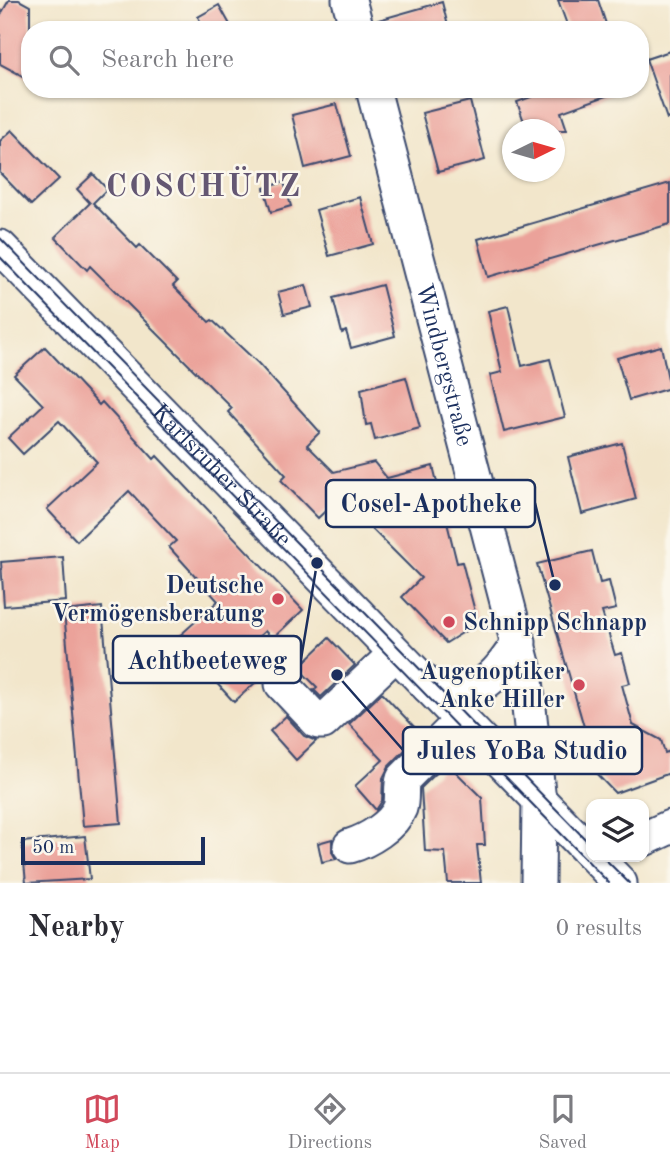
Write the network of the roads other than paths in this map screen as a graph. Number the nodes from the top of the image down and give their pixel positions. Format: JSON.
{"nodes":[{"id":1,"x":349,"y":0,"type":"edge"},
{"id":2,"x":355,"y":21,"type":"edge"},
{"id":3,"x":375,"y":98,"type":"edge"},
{"id":4,"x":0,"y":247,"type":"edge"},
{"id":5,"x":519,"y":642,"type":"junction"},
{"id":6,"x":395,"y":654,"type":"junction"},
{"id":7,"x":282,"y":684,"type":"dead end"},
{"id":8,"x":428,"y":686,"type":"junction"},
{"id":9,"x":461,"y":722,"type":"junction"},
{"id":10,"x":539,"y":801,"type":"junction"},
{"id":11,"x":350,"y":846,"type":"dead end"},
{"id":12,"x":586,"y":848,"type":"edge"},
{"id":13,"x":600,"y":862,"type":"edge"},
{"id":14,"x":628,"y":862,"type":"edge"},
{"id":15,"x":538,"y":883,"type":"edge"},
{"id":16,"x":620,"y":883,"type":"edge"},
{"id":17,"x":639,"y":883,"type":"edge"}],
"edges":[{"from":1,"to":2,"type":"street"},
{"from":3,"to":5,"type":"street","name":"Windbergstraße"},
{"from":4,"to":6,"type":"street","name":"Karlsruher Straße"},
{"from":5,"to":8,"type":"street"},
{"from":5,"to":10,"type":"street","name":"Windbergstraße"},
{"from":6,"to":7,"type":"street"},
{"from":6,"to":8,"type":"street","name":"Karlsruher Straße"},
{"from":8,"to":9,"type":"street","name":"Karlsruher Straße"},
{"from":9,"to":10,"type":"street","name":"Karlsruher Straße"},
{"from":9,"to":11,"type":"street"},
{"from":10,"to":12,"type":"street","name":"Karlsruher Straße"},
{"from":10,"to":15,"type":"street","name":"Windbergstraße"},
{"from":13,"to":16,"type":"street","name":"Karlsruher Straße"},
{"from":14,"to":17,"type":"street"}]}
